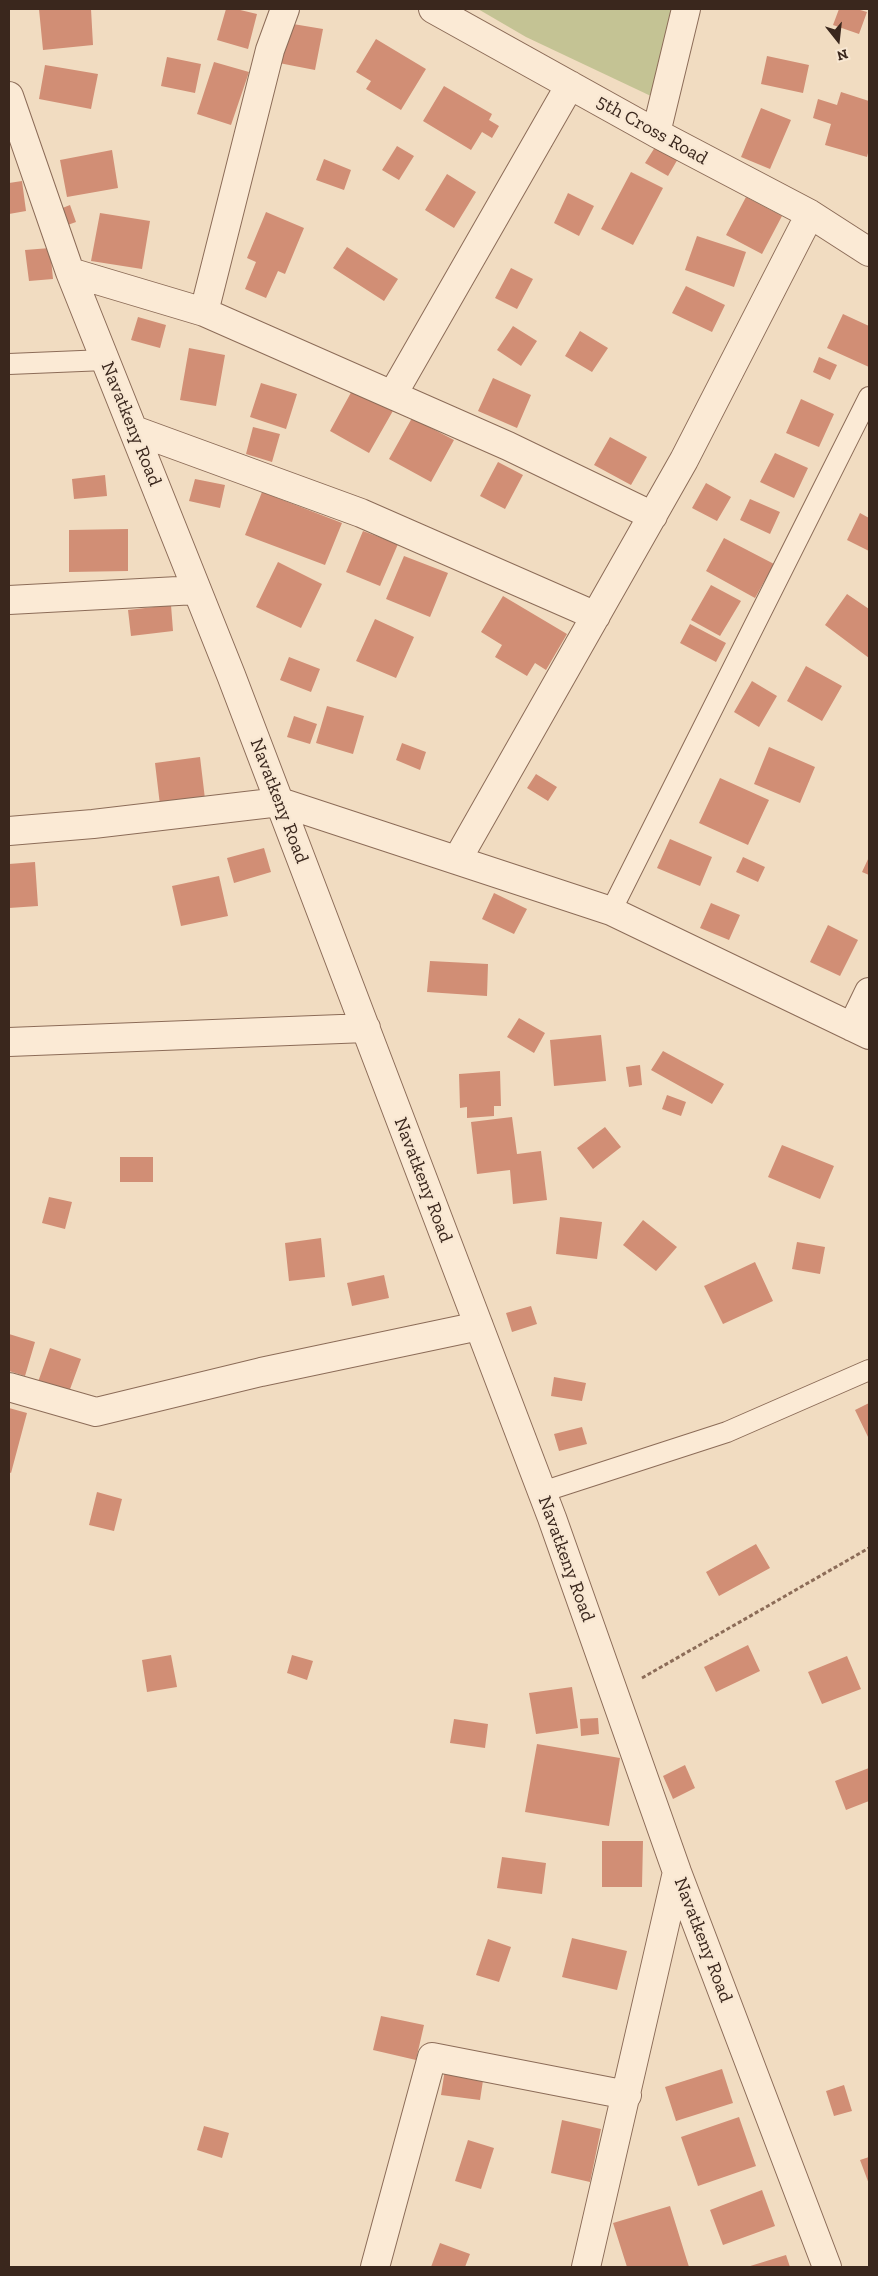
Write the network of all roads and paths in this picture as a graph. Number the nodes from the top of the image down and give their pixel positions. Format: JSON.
{"nodes":[{"id":1,"x":285,"y":9,"type":"edge"},
{"id":2,"x":433,"y":9,"type":"edge"},
{"id":3,"x":686,"y":9,"type":"edge"},
{"id":4,"x":570,"y":85,"type":"junction"},
{"id":5,"x":9,"y":96,"type":"edge"},
{"id":6,"x":656,"y":133,"type":"junction"},
{"id":7,"x":810,"y":214,"type":"junction"},
{"id":8,"x":869,"y":252,"type":"edge"},
{"id":9,"x":70,"y":272,"type":"junction"},
{"id":10,"x":204,"y":312,"type":"junction"},
{"id":11,"x":105,"y":360,"type":"junction"},
{"id":12,"x":9,"y":364,"type":"edge"},
{"id":13,"x":393,"y":394,"type":"junction"},
{"id":14,"x":869,"y":397,"type":"edge"},
{"id":15,"x":134,"y":430,"type":"junction"},
{"id":16,"x":653,"y":516,"type":"junction"},
{"id":17,"x":197,"y":590,"type":"junction"},
{"id":18,"x":9,"y":600,"type":"edge"},
{"id":19,"x":596,"y":616,"type":"junction"},
{"id":20,"x":280,"y":802,"type":"junction"},
{"id":21,"x":9,"y":831,"type":"edge"},
{"id":22,"x":457,"y":860,"type":"junction"},
{"id":23,"x":611,"y":911,"type":"junction"},
{"id":24,"x":869,"y":992,"type":"edge"},
{"id":25,"x":366,"y":1028,"type":"junction"},
{"id":26,"x":861,"y":1031,"type":"edge"},
{"id":27,"x":9,"y":1042,"type":"edge"},
{"id":28,"x":479,"y":1326,"type":"junction"},
{"id":29,"x":869,"y":1370,"type":"edge"},
{"id":30,"x":9,"y":1387,"type":"edge"},
{"id":31,"x":542,"y":1492,"type":"junction"},
{"id":32,"x":869,"y":1548,"type":"edge"},
{"id":33,"x":614,"y":1694,"type":"junction"},
{"id":34,"x":677,"y":1872,"type":"junction"},
{"id":35,"x":627,"y":2095,"type":"junction"},
{"id":36,"x":374,"y":2267,"type":"edge"},
{"id":37,"x":586,"y":2267,"type":"edge"},
{"id":38,"x":826,"y":2267,"type":"edge"}],
"edges":[{"from":1,"to":10,"type":"street"},
{"from":2,"to":4,"type":"street","name":"5th Cross Road"},
{"from":3,"to":6,"type":"street"},
{"from":4,"to":6,"type":"street","name":"5th Cross Road"},
{"from":4,"to":13,"type":"street"},
{"from":5,"to":9,"type":"street","name":"Navatkeny Road"},
{"from":6,"to":7,"type":"street","name":"5th Cross Road"},
{"from":7,"to":8,"type":"street","name":"5th Cross Road"},
{"from":7,"to":16,"type":"street"},
{"from":9,"to":10,"type":"street"},
{"from":9,"to":11,"type":"street","name":"Navatkeny Road"},
{"from":10,"to":13,"type":"street"},
{"from":11,"to":12,"type":"lane"},
{"from":11,"to":15,"type":"street","name":"Navatkeny Road"},
{"from":13,"to":16,"type":"street"},
{"from":14,"to":23,"type":"lane"},
{"from":15,"to":17,"type":"street","name":"Navatkeny Road"},
{"from":15,"to":19,"type":"street"},
{"from":16,"to":19,"type":"street"},
{"from":17,"to":18,"type":"street"},
{"from":17,"to":20,"type":"street","name":"Navatkeny Road"},
{"from":19,"to":22,"type":"street"},
{"from":20,"to":21,"type":"street"},
{"from":20,"to":22,"type":"street"},
{"from":20,"to":25,"type":"street","name":"Navatkeny Road"},
{"from":22,"to":23,"type":"street"},
{"from":23,"to":26,"type":"street"},
{"from":24,"to":26,"type":"street"},
{"from":25,"to":27,"type":"street"},
{"from":25,"to":28,"type":"street","name":"Navatkeny Road"},
{"from":28,"to":30,"type":"street"},
{"from":28,"to":31,"type":"street","name":"Navatkeny Road"},
{"from":29,"to":31,"type":"lane"},
{"from":31,"to":33,"type":"street","name":"Navatkeny Road"},
{"from":32,"to":33,"type":"path"},
{"from":33,"to":34,"type":"street","name":"Navatkeny Road"},
{"from":34,"to":35,"type":"street"},
{"from":34,"to":38,"type":"street","name":"Navatkeny Road"},
{"from":35,"to":36,"type":"street"},
{"from":35,"to":37,"type":"street"}]}
